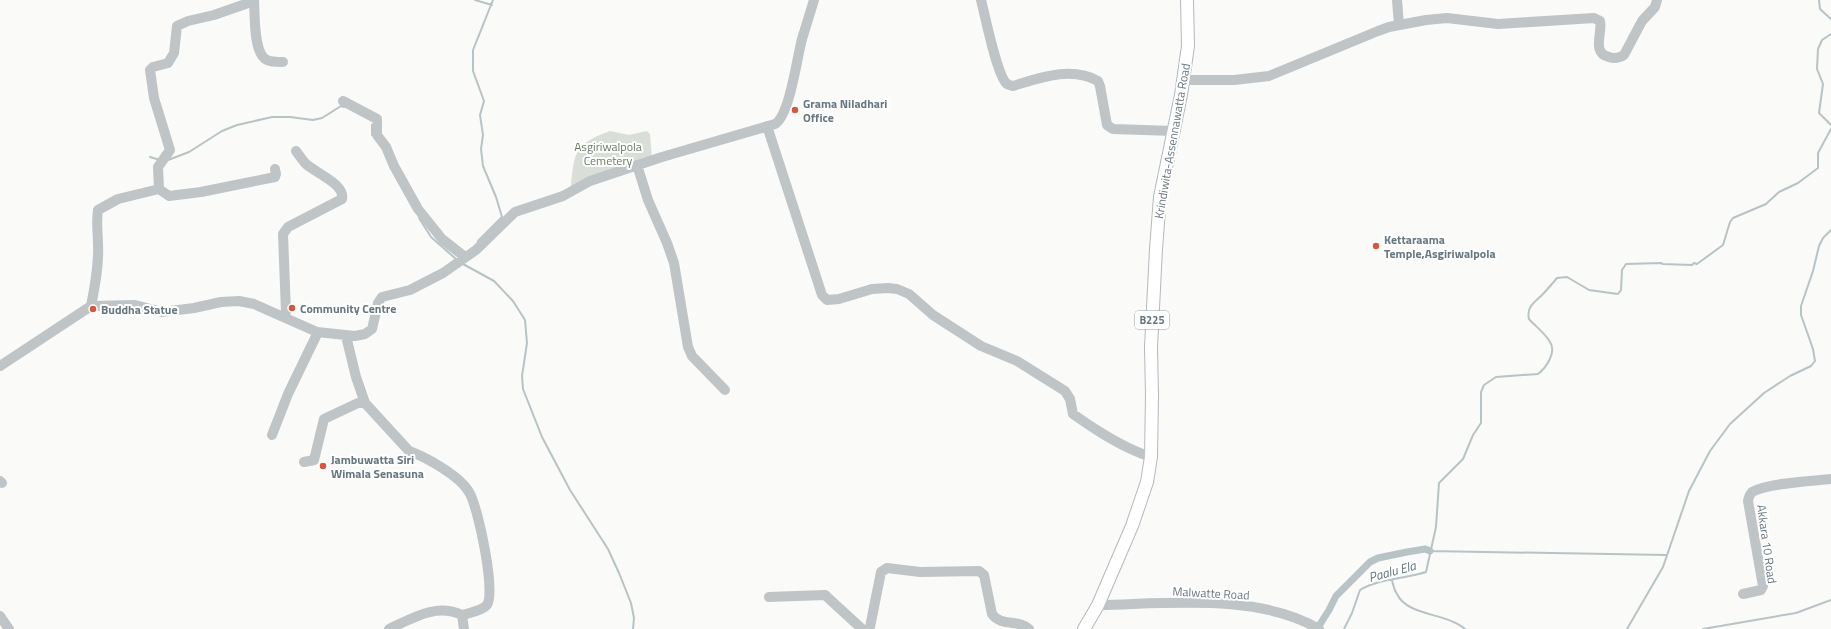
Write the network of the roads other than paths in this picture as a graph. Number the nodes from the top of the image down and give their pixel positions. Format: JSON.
{"nodes":[{"id":1,"x":254,"y":0,"type":"edge"},
{"id":2,"x":814,"y":0,"type":"edge"},
{"id":3,"x":981,"y":0,"type":"edge"},
{"id":4,"x":1187,"y":0,"type":"edge"},
{"id":5,"x":1397,"y":0,"type":"edge"},
{"id":6,"x":1657,"y":0,"type":"edge"},
{"id":7,"x":1399,"y":25,"type":"junction"},
{"id":8,"x":283,"y":62,"type":"dead end"},
{"id":9,"x":1183,"y":80,"type":"junction"},
{"id":10,"x":343,"y":101,"type":"dead end"},
{"id":11,"x":767,"y":126,"type":"junction"},
{"id":12,"x":1174,"y":131,"type":"junction"},
{"id":13,"x":296,"y":151,"type":"dead end"},
{"id":14,"x":637,"y":165,"type":"junction"},
{"id":15,"x":274,"y":169,"type":"dead end"},
{"id":16,"x":159,"y":189,"type":"junction"},
{"id":17,"x":465,"y":258,"type":"junction"},
{"id":18,"x":91,"y":306,"type":"junction"},
{"id":19,"x":284,"y":317,"type":"junction"},
{"id":20,"x":318,"y":332,"type":"junction"},
{"id":21,"x":346,"y":336,"type":"junction"},
{"id":22,"x":0,"y":366,"type":"edge"},
{"id":23,"x":725,"y":390,"type":"dead end"},
{"id":24,"x":365,"y":403,"type":"junction"},
{"id":25,"x":272,"y":435,"type":"dead end"},
{"id":26,"x":1151,"y":457,"type":"junction"},
{"id":27,"x":304,"y":462,"type":"dead end"},
{"id":28,"x":1831,"y":479,"type":"edge"},
{"id":29,"x":1743,"y":594,"type":"dead end"},
{"id":30,"x":769,"y":597,"type":"dead end"},
{"id":31,"x":1098,"y":605,"type":"junction"},
{"id":32,"x":462,"y":615,"type":"junction"},
{"id":33,"x":0,"y":616,"type":"edge"},
{"id":34,"x":9,"y":629,"type":"edge"},
{"id":35,"x":389,"y":629,"type":"edge"},
{"id":36,"x":464,"y":629,"type":"edge"},
{"id":37,"x":862,"y":629,"type":"edge"},
{"id":38,"x":868,"y":629,"type":"edge"},
{"id":39,"x":1029,"y":629,"type":"edge"},
{"id":40,"x":1084,"y":629,"type":"edge"},
{"id":41,"x":1319,"y":629,"type":"edge"}],
"edges":[{"from":1,"to":8,"type":"street"},
{"from":1,"to":16,"type":"street"},
{"from":2,"to":11,"type":"street"},
{"from":3,"to":12,"type":"street"},
{"from":4,"to":9,"type":"main road","name":"Krindiwita-Assennawatta Road","number":"B225"},
{"from":5,"to":7,"type":"street"},
{"from":6,"to":7,"type":"street"},
{"from":7,"to":9,"type":"street"},
{"from":9,"to":12,"type":"main road","name":"Krindiwita-Assennawatta Road","number":"B225"},
{"from":10,"to":17,"type":"street"},
{"from":11,"to":14,"type":"street"},
{"from":11,"to":26,"type":"street"},
{"from":12,"to":26,"type":"main road","name":"Krindiwita-Assennawatta Road","number":"B225"},
{"from":13,"to":19,"type":"street"},
{"from":14,"to":17,"type":"street"},
{"from":14,"to":23,"type":"street"},
{"from":15,"to":16,"type":"street"},
{"from":16,"to":18,"type":"street"},
{"from":17,"to":21,"type":"street"},
{"from":18,"to":19,"type":"street"},
{"from":18,"to":22,"type":"street"},
{"from":19,"to":20,"type":"street"},
{"from":20,"to":21,"type":"street"},
{"from":20,"to":25,"type":"street"},
{"from":21,"to":24,"type":"street"},
{"from":24,"to":27,"type":"street"},
{"from":24,"to":32,"type":"street"},
{"from":26,"to":31,"type":"main road","name":"Krindiwita-Assennawatta Road","number":"B225"},
{"from":28,"to":29,"type":"street","name":"Akkara 10 Road"},
{"from":30,"to":37,"type":"street"},
{"from":31,"to":40,"type":"main road","name":"Krindiwita-Assennawatta Road","number":"B225"},
{"from":31,"to":41,"type":"street","name":"Malwatte Road"},
{"from":32,"to":35,"type":"street"},
{"from":32,"to":36,"type":"street"},
{"from":33,"to":34,"type":"street"},
{"from":38,"to":39,"type":"street"}]}
